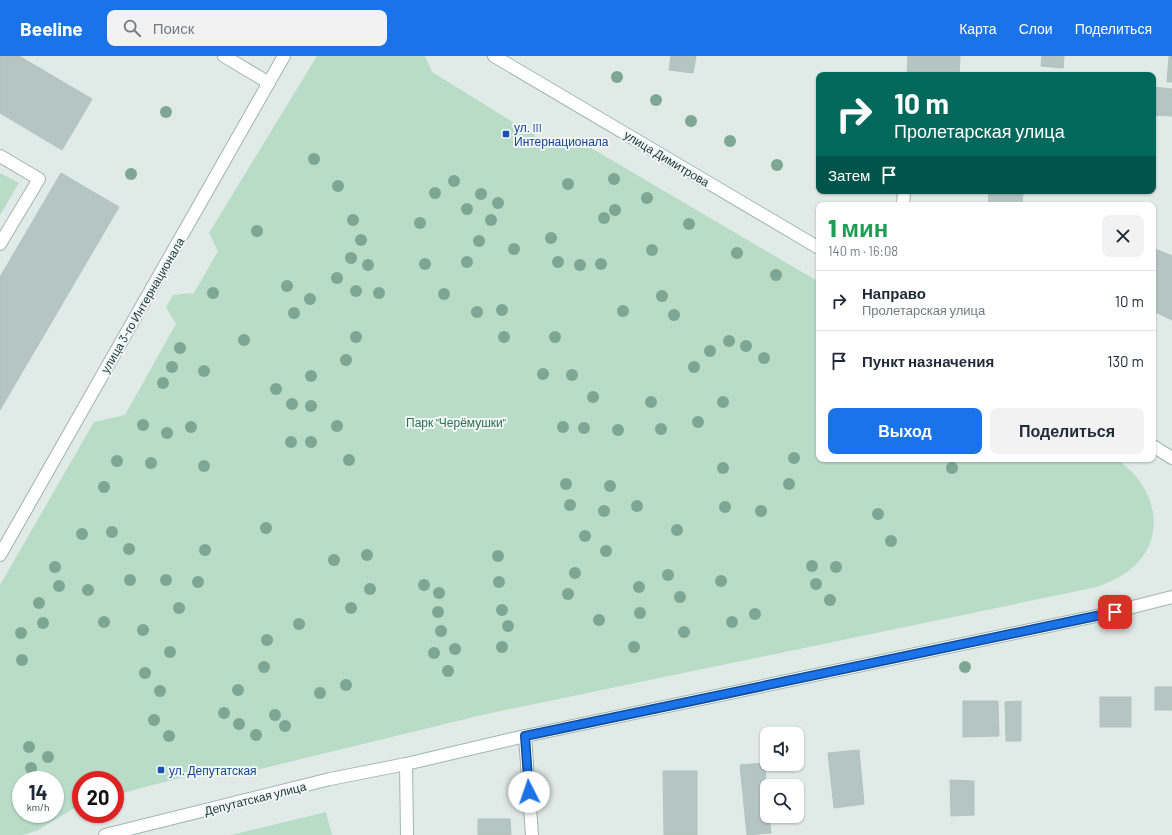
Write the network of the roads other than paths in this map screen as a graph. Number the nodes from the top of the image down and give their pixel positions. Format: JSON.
{"nodes":[{"id":1,"x":224,"y":56,"type":"edge"},
{"id":2,"x":284,"y":56,"type":"edge"},
{"id":3,"x":494,"y":56,"type":"edge"},
{"id":4,"x":269,"y":83,"type":"junction"},
{"id":5,"x":0,"y":156,"type":"edge"},
{"id":6,"x":0,"y":244,"type":"edge"},
{"id":7,"x":816,"y":246,"type":"edge"},
{"id":8,"x":1156,"y":448,"type":"edge"},
{"id":9,"x":1172,"y":458,"type":"edge"},
{"id":10,"x":0,"y":555,"type":"edge"},
{"id":11,"x":1172,"y":597,"type":"edge"},
{"id":12,"x":525,"y":736,"type":"junction"},
{"id":13,"x":406,"y":764,"type":"junction"},
{"id":14,"x":104,"y":835,"type":"edge"},
{"id":15,"x":407,"y":835,"type":"edge"},
{"id":16,"x":532,"y":835,"type":"edge"}],
"edges":[{"from":1,"to":4,"type":"main road"},
{"from":2,"to":4,"type":"main road","name":"улица 3-го Интернационала"},
{"from":3,"to":7,"type":"main road","name":"улица Димитрова"},
{"from":4,"to":10,"type":"main road","name":"улица 3-го Интернационала"},
{"from":5,"to":6,"type":"main road"},
{"from":8,"to":9,"type":"main road"},
{"from":11,"to":12,"type":"main road","name":"Депутатская улица"},
{"from":12,"to":13,"type":"main road","name":"Депутатская улица"},
{"from":12,"to":16,"type":"main road"},
{"from":13,"to":14,"type":"main road","name":"Депутатская улица"},
{"from":13,"to":15,"type":"main road"}]}
